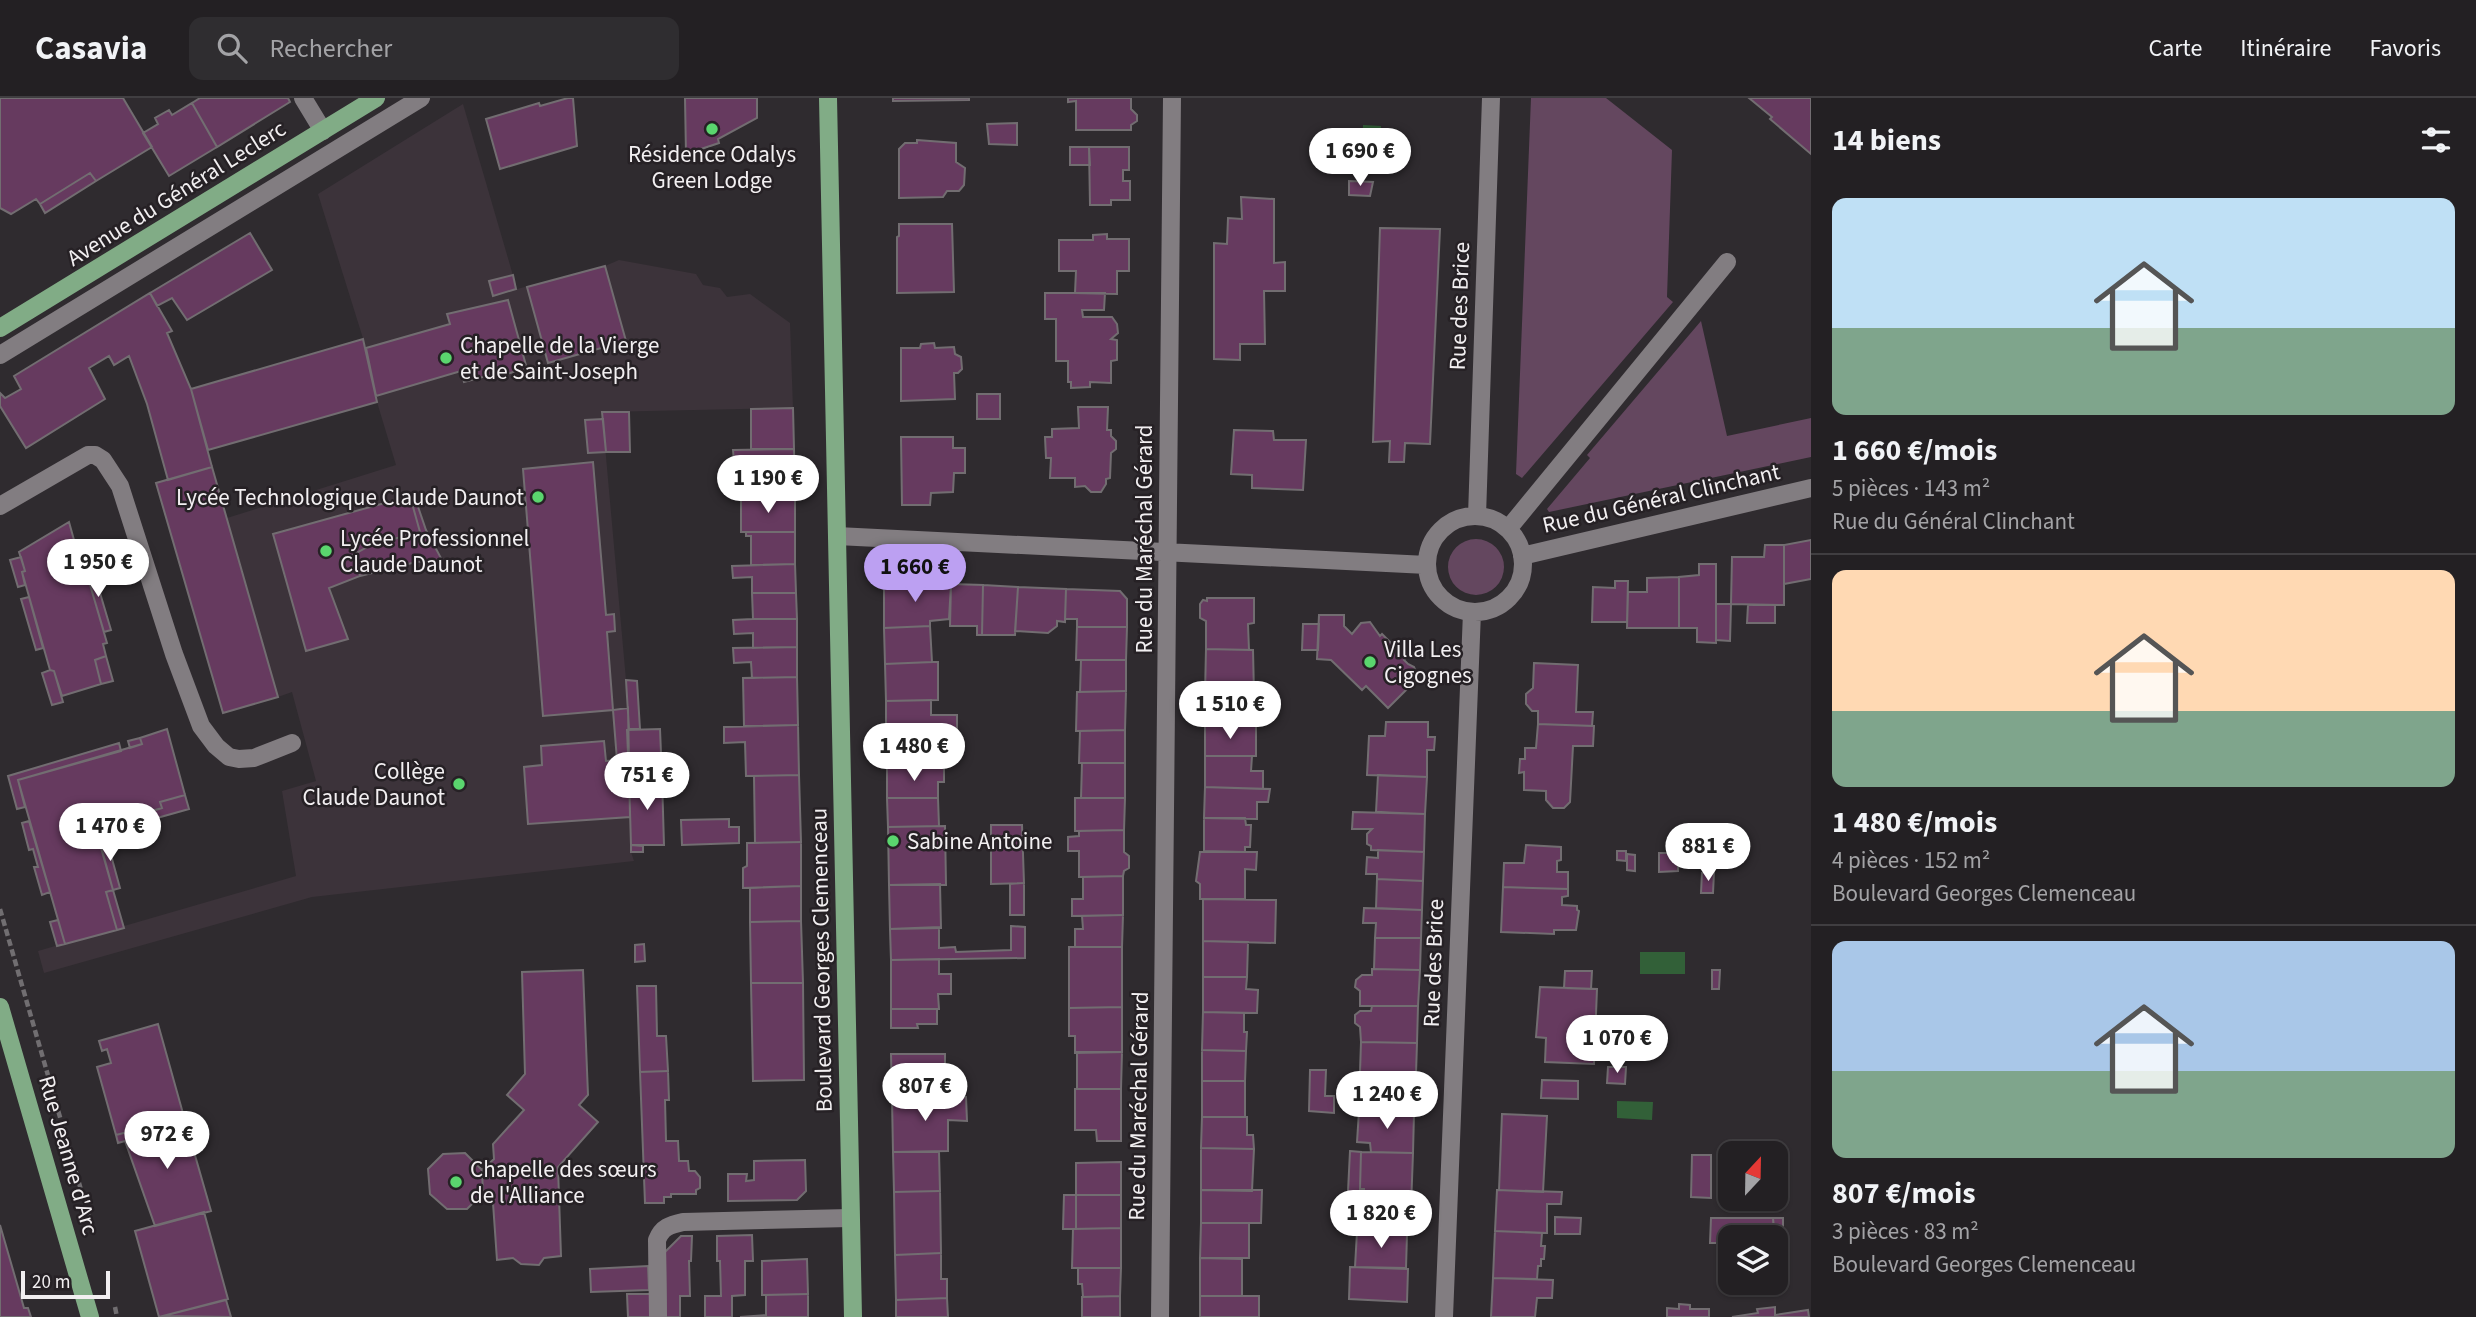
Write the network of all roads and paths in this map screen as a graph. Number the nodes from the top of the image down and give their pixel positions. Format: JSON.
{"nodes":[{"id":1,"x":303,"y":98,"type":"edge"},
{"id":2,"x":376,"y":98,"type":"edge"},
{"id":3,"x":421,"y":98,"type":"edge"},
{"id":4,"x":828,"y":98,"type":"edge"},
{"id":5,"x":1171,"y":98,"type":"edge"},
{"id":6,"x":1491,"y":98,"type":"edge"},
{"id":7,"x":323,"y":131,"type":"junction"},
{"id":8,"x":1727,"y":262,"type":"dead end"},
{"id":9,"x":0,"y":328,"type":"edge"},
{"id":10,"x":0,"y":355,"type":"edge"},
{"id":11,"x":1811,"y":488,"type":"edge"},
{"id":12,"x":0,"y":506,"type":"edge"},
{"id":13,"x":1477,"y":516,"type":"junction"},
{"id":14,"x":1508,"y":529,"type":"junction"},
{"id":15,"x":837,"y":536,"type":"junction"},
{"id":16,"x":1168,"y":553,"type":"junction"},
{"id":17,"x":1522,"y":556,"type":"junction"},
{"id":18,"x":1427,"y":565,"type":"junction"},
{"id":19,"x":1472,"y":612,"type":"junction"},
{"id":20,"x":292,"y":743,"type":"dead end"},
{"id":21,"x":0,"y":909,"type":"edge"},
{"id":22,"x":0,"y":1007,"type":"edge"},
{"id":23,"x":850,"y":1218,"type":"junction"},
{"id":24,"x":95,"y":1238,"type":"dead end"},
{"id":25,"x":114,"y":1304,"type":"dead end"},
{"id":26,"x":90,"y":1317,"type":"edge"},
{"id":27,"x":117,"y":1317,"type":"edge"},
{"id":28,"x":658,"y":1317,"type":"edge"},
{"id":29,"x":853,"y":1317,"type":"edge"},
{"id":30,"x":1160,"y":1317,"type":"edge"},
{"id":31,"x":1444,"y":1317,"type":"edge"}],
"edges":[{"from":1,"to":7,"type":"street"},
{"from":2,"to":7,"type":"main road","name":"Avenue du Général Leclerc"},
{"from":3,"to":10,"type":"street"},
{"from":4,"to":15,"type":"main road","name":"Boulevard Georges Clemenceau"},
{"from":5,"to":16,"type":"street","name":"Rue du Maréchal Gérard"},
{"from":6,"to":13,"type":"street","name":"Rue des Brice"},
{"from":7,"to":9,"type":"main road","name":"Avenue du Général Leclerc"},
{"from":8,"to":14,"type":"street"},
{"from":11,"to":17,"type":"street","name":"Rue du Général Clinchant"},
{"from":12,"to":20,"type":"street"},
{"from":13,"to":14,"type":"street"},
{"from":13,"to":18,"type":"street"},
{"from":14,"to":17,"type":"street"},
{"from":15,"to":16,"type":"street"},
{"from":15,"to":23,"type":"main road","name":"Boulevard Georges Clemenceau"},
{"from":16,"to":18,"type":"street"},
{"from":16,"to":30,"type":"street","name":"Rue du Maréchal Gérard"},
{"from":17,"to":19,"type":"street"},
{"from":18,"to":19,"type":"street"},
{"from":19,"to":31,"type":"street","name":"Rue des Brice"},
{"from":21,"to":24,"type":"path"},
{"from":22,"to":26,"type":"main road","name":"Rue Jeanne d'Arc"},
{"from":23,"to":28,"type":"street"},
{"from":23,"to":29,"type":"main road","name":"Boulevard Georges Clemenceau"},
{"from":25,"to":27,"type":"path"}]}
